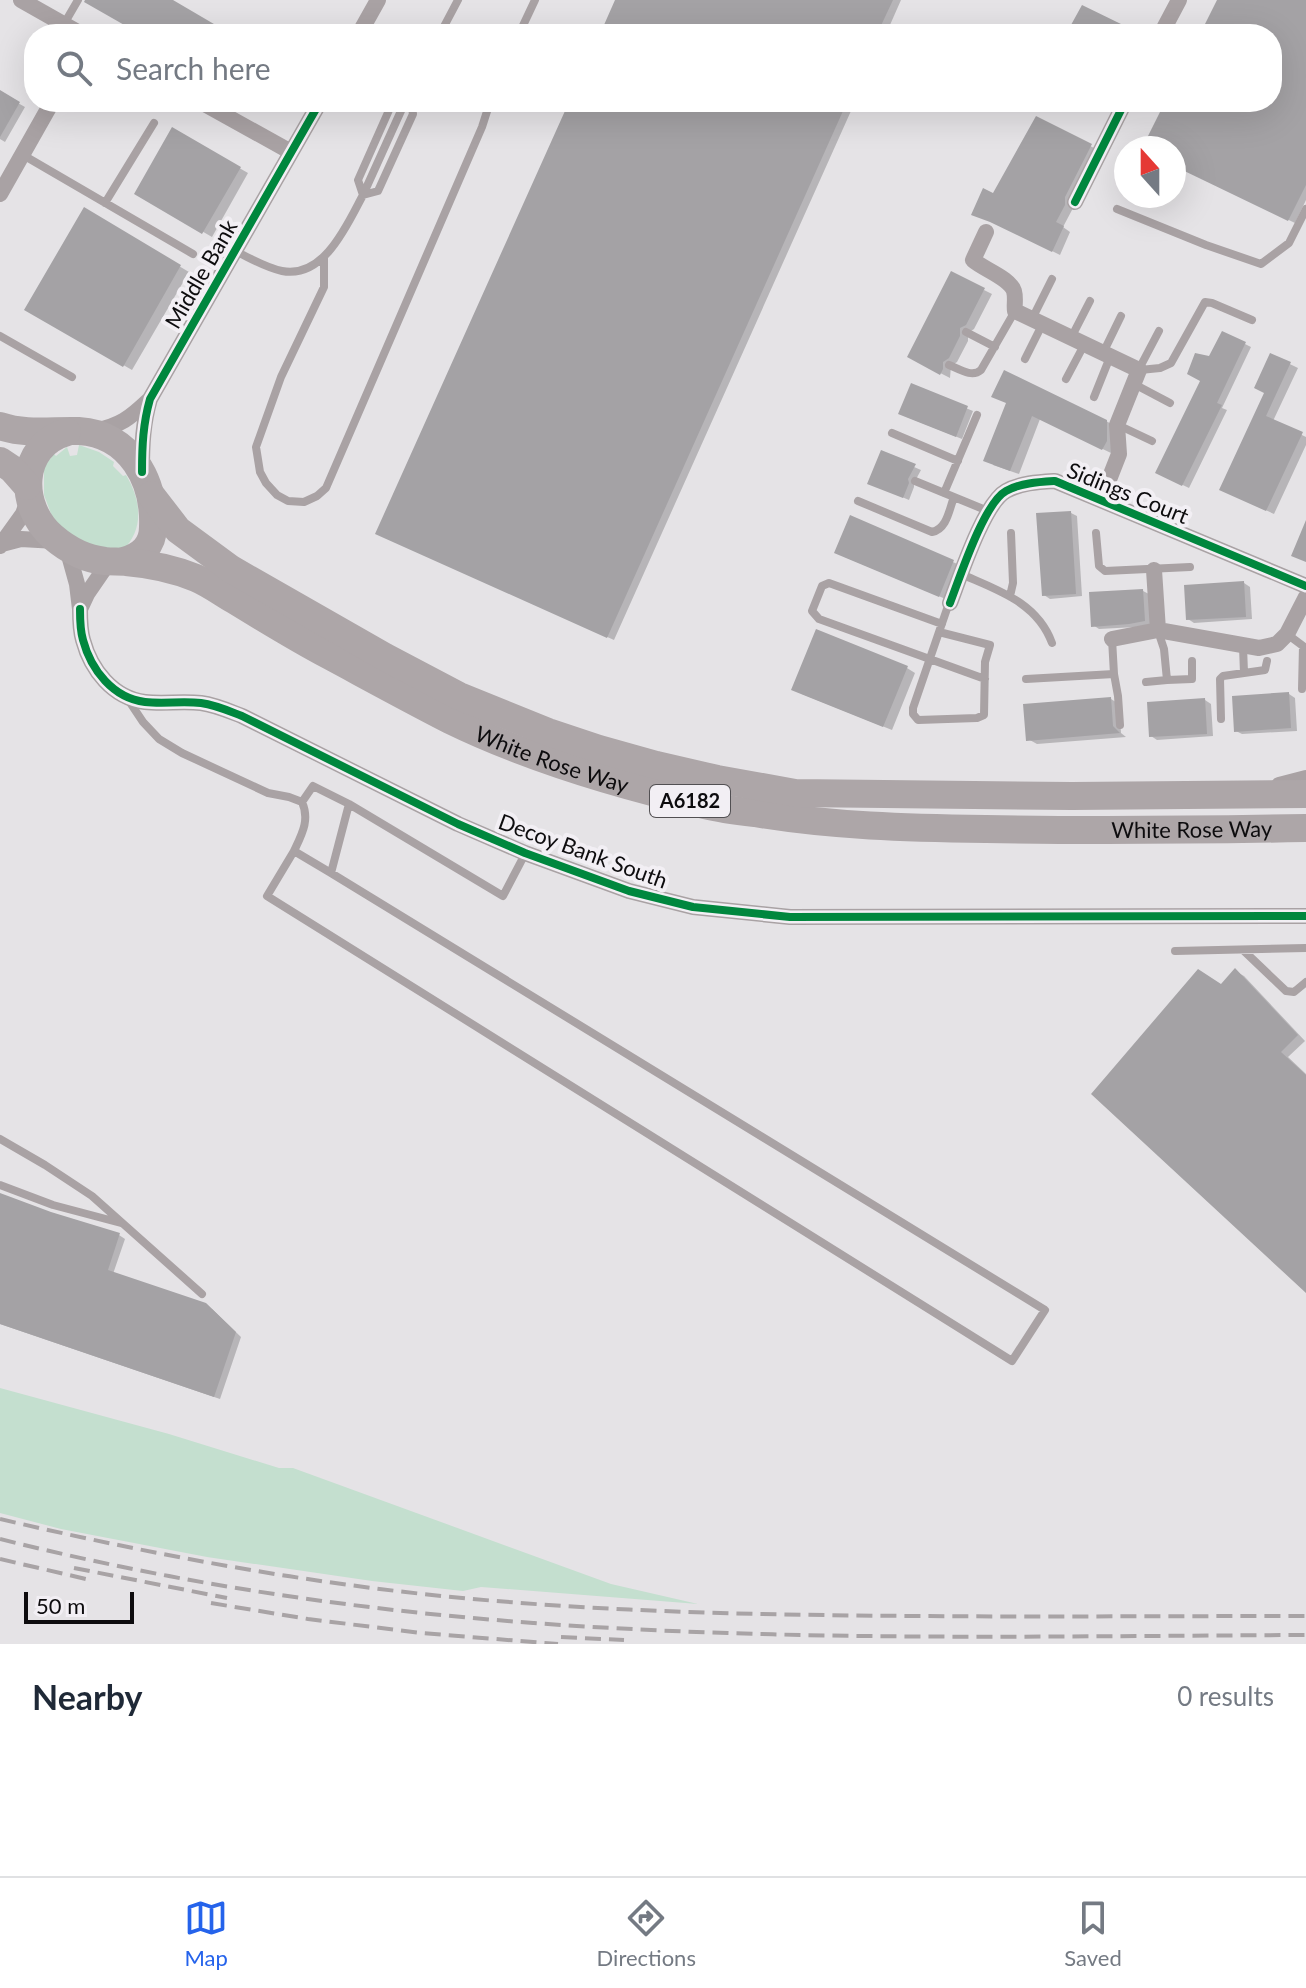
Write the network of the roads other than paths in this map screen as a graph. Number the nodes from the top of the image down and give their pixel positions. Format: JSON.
{"nodes":[{"id":1,"x":21,"y":0,"type":"edge"},
{"id":2,"x":78,"y":0,"type":"edge"},
{"id":3,"x":378,"y":0,"type":"edge"},
{"id":4,"x":458,"y":0,"type":"edge"},
{"id":5,"x":535,"y":0,"type":"edge"},
{"id":6,"x":1179,"y":0,"type":"edge"},
{"id":7,"x":64,"y":24,"type":"joint"},
{"id":8,"x":365,"y":24,"type":"edge"},
{"id":9,"x":445,"y":24,"type":"edge"},
{"id":10,"x":524,"y":24,"type":"edge"},
{"id":11,"x":1166,"y":24,"type":"edge"},
{"id":12,"x":47,"y":112,"type":"edge"},
{"id":13,"x":219,"y":112,"type":"edge"},
{"id":14,"x":314,"y":112,"type":"edge"},
{"id":15,"x":388,"y":112,"type":"edge"},
{"id":16,"x":403,"y":112,"type":"edge"},
{"id":17,"x":487,"y":112,"type":"edge"},
{"id":18,"x":1120,"y":112,"type":"edge"},
{"id":19,"x":154,"y":123,"type":"dead end"},
{"id":20,"x":291,"y":152,"type":"junction"},
{"id":21,"x":23,"y":155,"type":"junction"},
{"id":22,"x":0,"y":194,"type":"edge"},
{"id":23,"x":363,"y":195,"type":"junction"},
{"id":24,"x":1075,"y":202,"type":"dead end"},
{"id":25,"x":105,"y":203,"type":"junction"},
{"id":26,"x":1117,"y":209,"type":"dead end"},
{"id":27,"x":1306,"y":209,"type":"edge"},
{"id":28,"x":986,"y":232,"type":"dead end"},
{"id":29,"x":235,"y":251,"type":"junction"},
{"id":30,"x":193,"y":254,"type":"dead end"},
{"id":31,"x":324,"y":258,"type":"junction"},
{"id":32,"x":1052,"y":279,"type":"dead end"},
{"id":33,"x":1090,"y":301,"type":"dead end"},
{"id":34,"x":1015,"y":311,"type":"junction"},
{"id":35,"x":1121,"y":316,"type":"dead end"},
{"id":36,"x":1252,"y":320,"type":"dead end"},
{"id":37,"x":1037,"y":322,"type":"junction"},
{"id":38,"x":1159,"y":331,"type":"dead end"},
{"id":39,"x":966,"y":332,"type":"dead end"},
{"id":40,"x":0,"y":336,"type":"edge"},
{"id":41,"x":1078,"y":342,"type":"junction"},
{"id":42,"x":995,"y":347,"type":"junction"},
{"id":43,"x":1106,"y":355,"type":"junction"},
{"id":44,"x":1025,"y":359,"type":"dead end"},
{"id":45,"x":949,"y":365,"type":"dead end"},
{"id":46,"x":72,"y":377,"type":"dead end"},
{"id":47,"x":1136,"y":377,"type":"junction"},
{"id":48,"x":1066,"y":379,"type":"dead end"},
{"id":49,"x":1094,"y":397,"type":"dead end"},
{"id":50,"x":150,"y":399,"type":"junction"},
{"id":51,"x":1170,"y":403,"type":"dead end"},
{"id":52,"x":977,"y":415,"type":"dead end"},
{"id":53,"x":1117,"y":425,"type":"junction"},
{"id":54,"x":0,"y":426,"type":"edge"},
{"id":55,"x":76,"y":432,"type":"junction"},
{"id":56,"x":892,"y":433,"type":"dead end"},
{"id":57,"x":1152,"y":441,"type":"dead end"},
{"id":58,"x":0,"y":461,"type":"edge"},
{"id":59,"x":958,"y":461,"type":"junction"},
{"id":60,"x":915,"y":481,"type":"dead end"},
{"id":61,"x":147,"y":483,"type":"junction"},
{"id":62,"x":28,"y":491,"type":"junction"},
{"id":63,"x":944,"y":493,"type":"junction"},
{"id":64,"x":954,"y":497,"type":"junction"},
{"id":65,"x":1101,"y":500,"type":"junction"},
{"id":66,"x":858,"y":501,"type":"dead end"},
{"id":67,"x":988,"y":511,"type":"junction"},
{"id":68,"x":1011,"y":533,"type":"dead end"},
{"id":69,"x":1096,"y":533,"type":"dead end"},
{"id":70,"x":1,"y":545,"type":"edge"},
{"id":71,"x":63,"y":545,"type":"junction"},
{"id":72,"x":117,"y":562,"type":"junction"},
{"id":73,"x":1190,"y":567,"type":"dead end"},
{"id":74,"x":1154,"y":570,"type":"junction"},
{"id":75,"x":961,"y":574,"type":"junction"},
{"id":76,"x":1306,"y":586,"type":"edge"},
{"id":77,"x":1010,"y":596,"type":"junction"},
{"id":78,"x":1306,"y":597,"type":"edge"},
{"id":79,"x":950,"y":603,"type":"joint"},
{"id":80,"x":80,"y":609,"type":"junction"},
{"id":81,"x":941,"y":628,"type":"junction"},
{"id":82,"x":1158,"y":630,"type":"junction"},
{"id":83,"x":1287,"y":634,"type":"junction"},
{"id":84,"x":1112,"y":639,"type":"joint"},
{"id":85,"x":1052,"y":643,"type":"dead end"},
{"id":86,"x":1243,"y":645,"type":"junction"},
{"id":87,"x":930,"y":659,"type":"junction"},
{"id":88,"x":1192,"y":661,"type":"dead end"},
{"id":89,"x":1267,"y":661,"type":"dead end"},
{"id":90,"x":1244,"y":673,"type":"junction"},
{"id":91,"x":1114,"y":674,"type":"junction"},
{"id":92,"x":985,"y":679,"type":"junction"},
{"id":93,"x":1026,"y":679,"type":"dead end"},
{"id":94,"x":1167,"y":680,"type":"junction"},
{"id":95,"x":1146,"y":682,"type":"dead end"},
{"id":96,"x":1302,"y":689,"type":"dead end"},
{"id":97,"x":126,"y":697,"type":"junction"},
{"id":98,"x":1221,"y":719,"type":"dead end"},
{"id":99,"x":1120,"y":725,"type":"dead end"},
{"id":100,"x":1306,"y":778,"type":"edge"},
{"id":101,"x":1242,"y":794,"type":"junction"},
{"id":102,"x":1306,"y":794,"type":"edge"},
{"id":103,"x":302,"y":802,"type":"junction"},
{"id":104,"x":349,"y":804,"type":"junction"},
{"id":105,"x":1306,"y":828,"type":"edge"},
{"id":106,"x":294,"y":851,"type":"junction"},
{"id":107,"x":525,"y":853,"type":"junction"},
{"id":108,"x":331,"y":873,"type":"junction"},
{"id":109,"x":1306,"y":916,"type":"edge"},
{"id":110,"x":1306,"y":925,"type":"edge"},
{"id":111,"x":1306,"y":948,"type":"edge"},
{"id":112,"x":1243,"y":950,"type":"junction"},
{"id":113,"x":1175,"y":951,"type":"dead end"},
{"id":114,"x":1306,"y":982,"type":"edge"},
{"id":115,"x":0,"y":1139,"type":"edge"},
{"id":116,"x":0,"y":1185,"type":"edge"},
{"id":117,"x":124,"y":1224,"type":"junction"},
{"id":118,"x":202,"y":1294,"type":"dead end"}],
"edges":[{"from":1,"to":7,"type":"street"},
{"from":2,"to":7,"type":"lane"},
{"from":3,"to":8,"type":"street"},
{"from":4,"to":9,"type":"lane"},
{"from":5,"to":10,"type":"lane"},
{"from":6,"to":11,"type":"street"},
{"from":12,"to":21,"type":"street"},
{"from":13,"to":20,"type":"street"},
{"from":14,"to":20,"type":"street","name":"Middle Bank"},
{"from":15,"to":23,"type":"lane"},
{"from":16,"to":23,"type":"lane"},
{"from":17,"to":31,"type":"lane"},
{"from":18,"to":24,"type":"street"},
{"from":19,"to":25,"type":"lane"},
{"from":20,"to":29,"type":"street","name":"Middle Bank"},
{"from":21,"to":22,"type":"street"},
{"from":21,"to":25,"type":"lane"},
{"from":23,"to":31,"type":"lane"},
{"from":25,"to":30,"type":"lane"},
{"from":26,"to":27,"type":"lane"},
{"from":28,"to":34,"type":"street"},
{"from":29,"to":31,"type":"lane"},
{"from":29,"to":50,"type":"street","name":"Middle Bank"},
{"from":32,"to":37,"type":"lane"},
{"from":33,"to":41,"type":"lane"},
{"from":34,"to":37,"type":"street"},
{"from":34,"to":42,"type":"lane"},
{"from":35,"to":43,"type":"lane"},
{"from":36,"to":47,"type":"lane"},
{"from":37,"to":41,"type":"street"},
{"from":37,"to":44,"type":"lane"},
{"from":38,"to":47,"type":"lane"},
{"from":39,"to":42,"type":"lane"},
{"from":40,"to":46,"type":"lane"},
{"from":41,"to":43,"type":"street"},
{"from":41,"to":48,"type":"lane"},
{"from":42,"to":45,"type":"lane"},
{"from":43,"to":47,"type":"street"},
{"from":43,"to":49,"type":"lane"},
{"from":47,"to":51,"type":"lane"},
{"from":47,"to":53,"type":"street"},
{"from":50,"to":55,"type":"street","name":"Middle Bank"},
{"from":50,"to":61,"type":"street","name":"Middle Bank"},
{"from":52,"to":59,"type":"lane"},
{"from":53,"to":57,"type":"lane"},
{"from":53,"to":65,"type":"street"},
{"from":54,"to":55,"type":"highway","name":"White Rose Way"},
{"from":55,"to":61,"type":"highway","name":"White Rose Way"},
{"from":55,"to":62,"type":"highway"},
{"from":56,"to":59,"type":"lane"},
{"from":58,"to":62,"type":"highway"},
{"from":59,"to":63,"type":"lane"},
{"from":60,"to":63,"type":"lane"},
{"from":61,"to":72,"type":"highway"},
{"from":61,"to":101,"type":"highway","name":"White Rose Way","number":"A6182"},
{"from":62,"to":70,"type":"street"},
{"from":62,"to":71,"type":"highway"},
{"from":63,"to":64,"type":"lane"},
{"from":64,"to":66,"type":"lane"},
{"from":64,"to":67,"type":"lane"},
{"from":65,"to":67,"type":"street","name":"Sidings Court"},
{"from":65,"to":76,"type":"street","name":"Sidings Court"},
{"from":67,"to":75,"type":"street","name":"Sidings Court"},
{"from":68,"to":77,"type":"lane"},
{"from":69,"to":74,"type":"lane"},
{"from":70,"to":71,"type":"street"},
{"from":71,"to":72,"type":"highway","name":"White Rose Way"},
{"from":71,"to":80,"type":"street"},
{"from":72,"to":80,"type":"street"},
{"from":72,"to":105,"type":"highway","name":"White Rose Way","number":"A6182"},
{"from":73,"to":74,"type":"lane"},
{"from":74,"to":82,"type":"street"},
{"from":75,"to":77,"type":"lane"},
{"from":75,"to":79,"type":"street","name":"Sidings Court"},
{"from":77,"to":85,"type":"lane"},
{"from":78,"to":83,"type":"street"},
{"from":79,"to":81,"type":"lane"},
{"from":80,"to":97,"type":"street"},
{"from":81,"to":87,"type":"lane"},
{"from":81,"to":87,"type":"lane"},
{"from":81,"to":92,"type":"lane"},
{"from":82,"to":84,"type":"street"},
{"from":82,"to":86,"type":"street"},
{"from":82,"to":94,"type":"lane"},
{"from":83,"to":86,"type":"street"},
{"from":83,"to":96,"type":"lane"},
{"from":84,"to":91,"type":"lane"},
{"from":86,"to":90,"type":"lane"},
{"from":87,"to":92,"type":"lane"},
{"from":87,"to":92,"type":"lane"},
{"from":88,"to":94,"type":"lane"},
{"from":89,"to":90,"type":"lane"},
{"from":90,"to":98,"type":"lane"},
{"from":91,"to":93,"type":"lane"},
{"from":91,"to":99,"type":"lane"},
{"from":94,"to":95,"type":"lane"},
{"from":97,"to":103,"type":"lane"},
{"from":97,"to":107,"type":"street","name":"Decoy Bank South"},
{"from":100,"to":101,"type":"street"},
{"from":101,"to":102,"type":"highway","name":"White Rose Way","number":"A6182"},
{"from":103,"to":104,"type":"lane"},
{"from":103,"to":106,"type":"lane"},
{"from":104,"to":107,"type":"lane"},
{"from":104,"to":108,"type":"lane"},
{"from":106,"to":108,"type":"lane"},
{"from":106,"to":108,"type":"lane"},
{"from":107,"to":109,"type":"street","name":"Decoy Bank South"},
{"from":109,"to":110,"type":"lane"},
{"from":111,"to":112,"type":"lane"},
{"from":112,"to":113,"type":"lane"},
{"from":112,"to":114,"type":"lane"},
{"from":115,"to":117,"type":"lane"},
{"from":116,"to":117,"type":"lane"},
{"from":117,"to":118,"type":"lane"}]}
